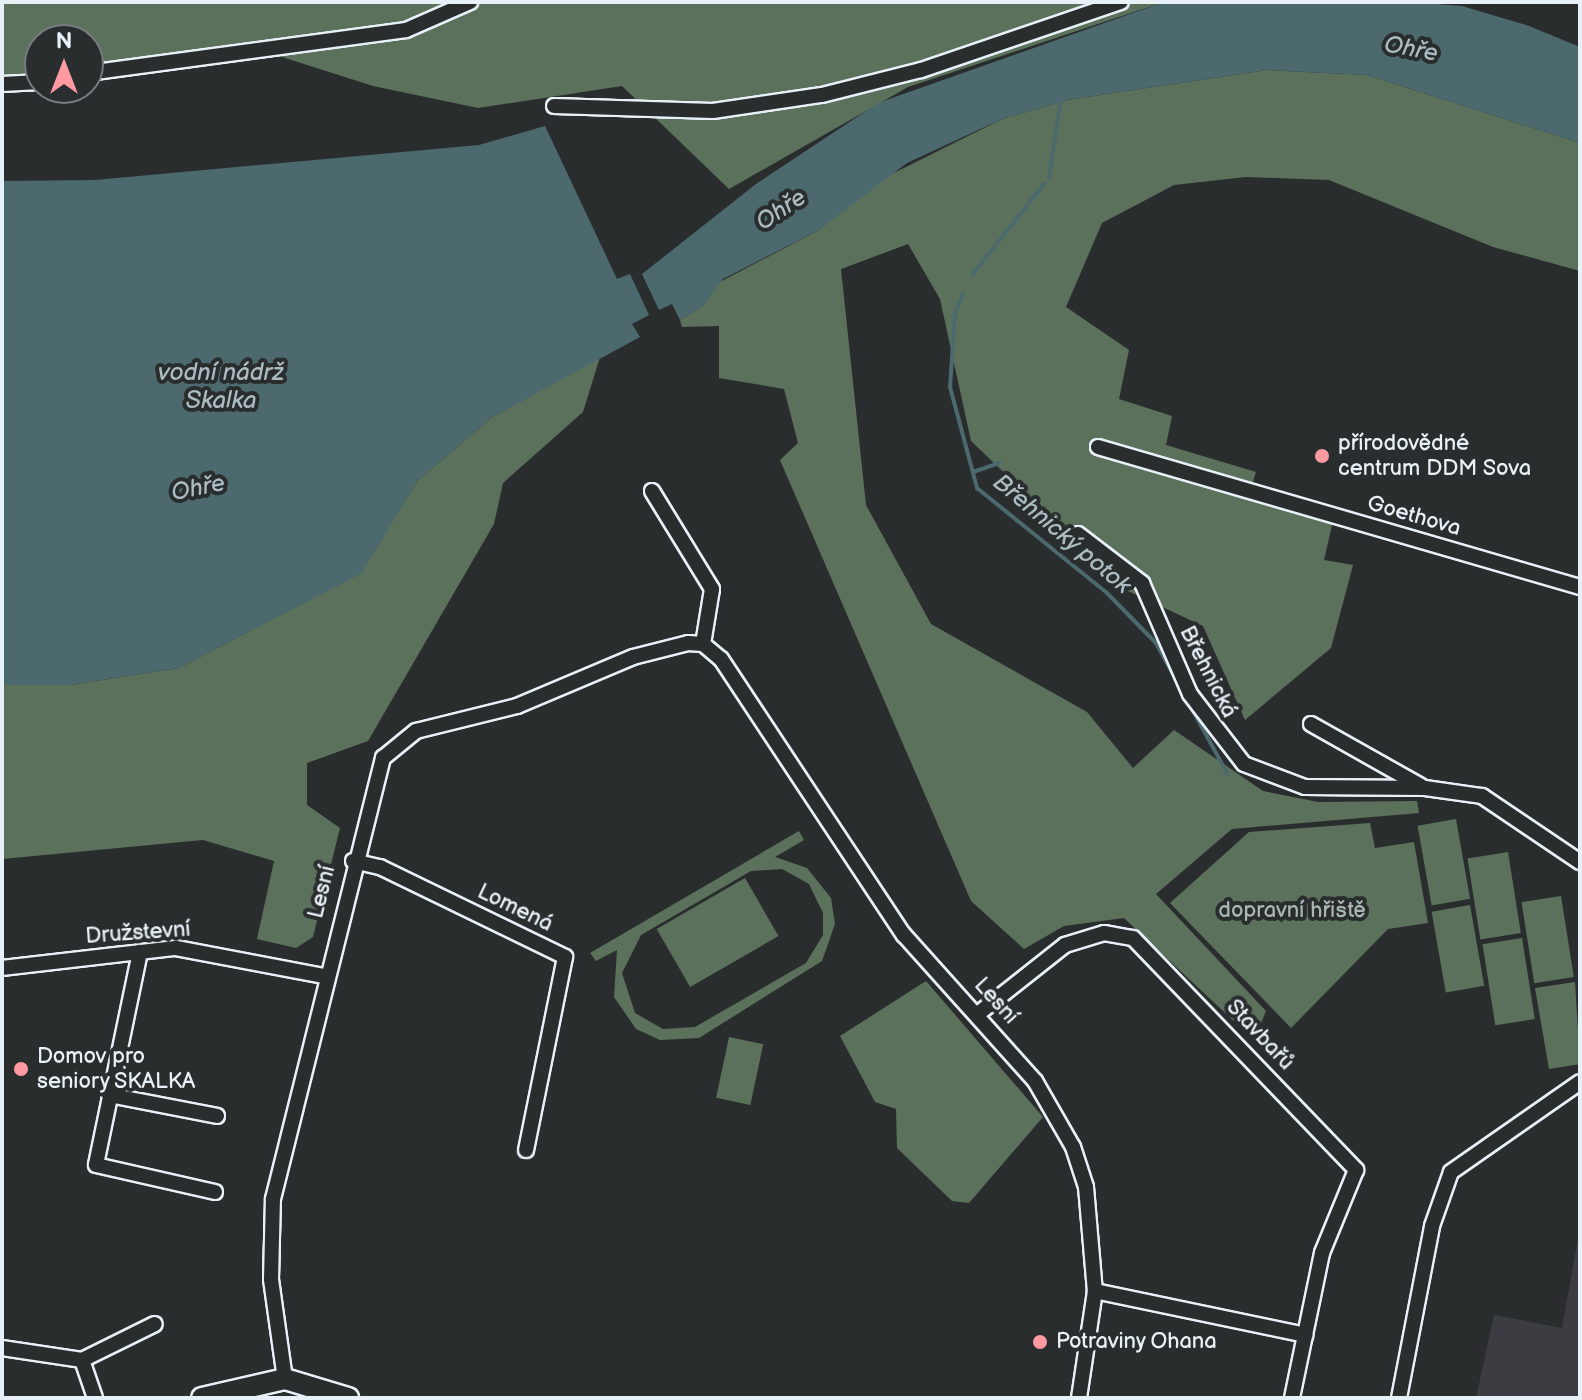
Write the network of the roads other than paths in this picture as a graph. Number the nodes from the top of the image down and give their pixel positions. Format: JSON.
{"nodes":[{"id":1,"x":470,"y":2,"type":"edge"},
{"id":2,"x":1121,"y":2,"type":"edge"},
{"id":3,"x":104,"y":71,"type":"edge"},
{"id":4,"x":24,"y":83,"type":"edge"},
{"id":5,"x":2,"y":84,"type":"edge"},
{"id":6,"x":554,"y":106,"type":"dead end"},
{"id":7,"x":1098,"y":447,"type":"dead end"},
{"id":8,"x":652,"y":491,"type":"dead end"},
{"id":9,"x":1078,"y":534,"type":"dead end"},
{"id":10,"x":1580,"y":587,"type":"edge"},
{"id":11,"x":703,"y":644,"type":"junction"},
{"id":12,"x":1311,"y":724,"type":"dead end"},
{"id":13,"x":1425,"y":788,"type":"junction"},
{"id":14,"x":353,"y":861,"type":"junction"},
{"id":15,"x":1580,"y":862,"type":"edge"},
{"id":16,"x":140,"y":952,"type":"junction"},
{"id":17,"x":2,"y":968,"type":"edge"},
{"id":18,"x":324,"y":976,"type":"junction"},
{"id":19,"x":979,"y":1013,"type":"junction"},
{"id":20,"x":1580,"y":1082,"type":"edge"},
{"id":21,"x":109,"y":1095,"type":"junction"},
{"id":22,"x":217,"y":1116,"type":"dead end"},
{"id":23,"x":526,"y":1150,"type":"dead end"},
{"id":24,"x":215,"y":1192,"type":"dead end"},
{"id":25,"x":1095,"y":1291,"type":"junction"},
{"id":26,"x":155,"y":1324,"type":"dead end"},
{"id":27,"x":1305,"y":1335,"type":"junction"},
{"id":28,"x":2,"y":1348,"type":"edge"},
{"id":29,"x":82,"y":1360,"type":"junction"},
{"id":30,"x":285,"y":1379,"type":"junction"},
{"id":31,"x":316,"y":1393,"type":"edge"},
{"id":32,"x":95,"y":1398,"type":"edge"},
{"id":33,"x":202,"y":1398,"type":"edge"},
{"id":34,"x":348,"y":1398,"type":"edge"},
{"id":35,"x":1079,"y":1398,"type":"edge"},
{"id":36,"x":1292,"y":1398,"type":"edge"},
{"id":37,"x":1399,"y":1398,"type":"edge"}],
"edges":[{"from":1,"to":3,"type":"street"},
{"from":2,"to":6,"type":"street"},
{"from":4,"to":5,"type":"street"},
{"from":7,"to":10,"type":"street","name":"Goethova"},
{"from":8,"to":11,"type":"street"},
{"from":9,"to":13,"type":"street","name":"Břehnická"},
{"from":11,"to":14,"type":"street","name":"Lesní"},
{"from":11,"to":19,"type":"street","name":"Lesní"},
{"from":12,"to":13,"type":"street","name":"Břehnická"},
{"from":13,"to":15,"type":"street","name":"Břehnická"},
{"from":14,"to":18,"type":"street","name":"Lesní"},
{"from":14,"to":23,"type":"street","name":"Lomená"},
{"from":16,"to":17,"type":"street","name":"Družstevní"},
{"from":16,"to":18,"type":"street","name":"Družstevní"},
{"from":16,"to":21,"type":"street"},
{"from":18,"to":30,"type":"street","name":"Lesní"},
{"from":19,"to":25,"type":"street","name":"Lesní"},
{"from":19,"to":27,"type":"street","name":"Stavbařů"},
{"from":20,"to":37,"type":"street"},
{"from":21,"to":22,"type":"street"},
{"from":21,"to":24,"type":"street"},
{"from":25,"to":27,"type":"street"},
{"from":25,"to":35,"type":"street","name":"Lesní"},
{"from":26,"to":29,"type":"street"},
{"from":27,"to":36,"type":"street","name":"Stavbařů"},
{"from":28,"to":29,"type":"street"},
{"from":29,"to":32,"type":"street"},
{"from":30,"to":31,"type":"street"},
{"from":30,"to":33,"type":"street"},
{"from":31,"to":34,"type":"street"}]}
